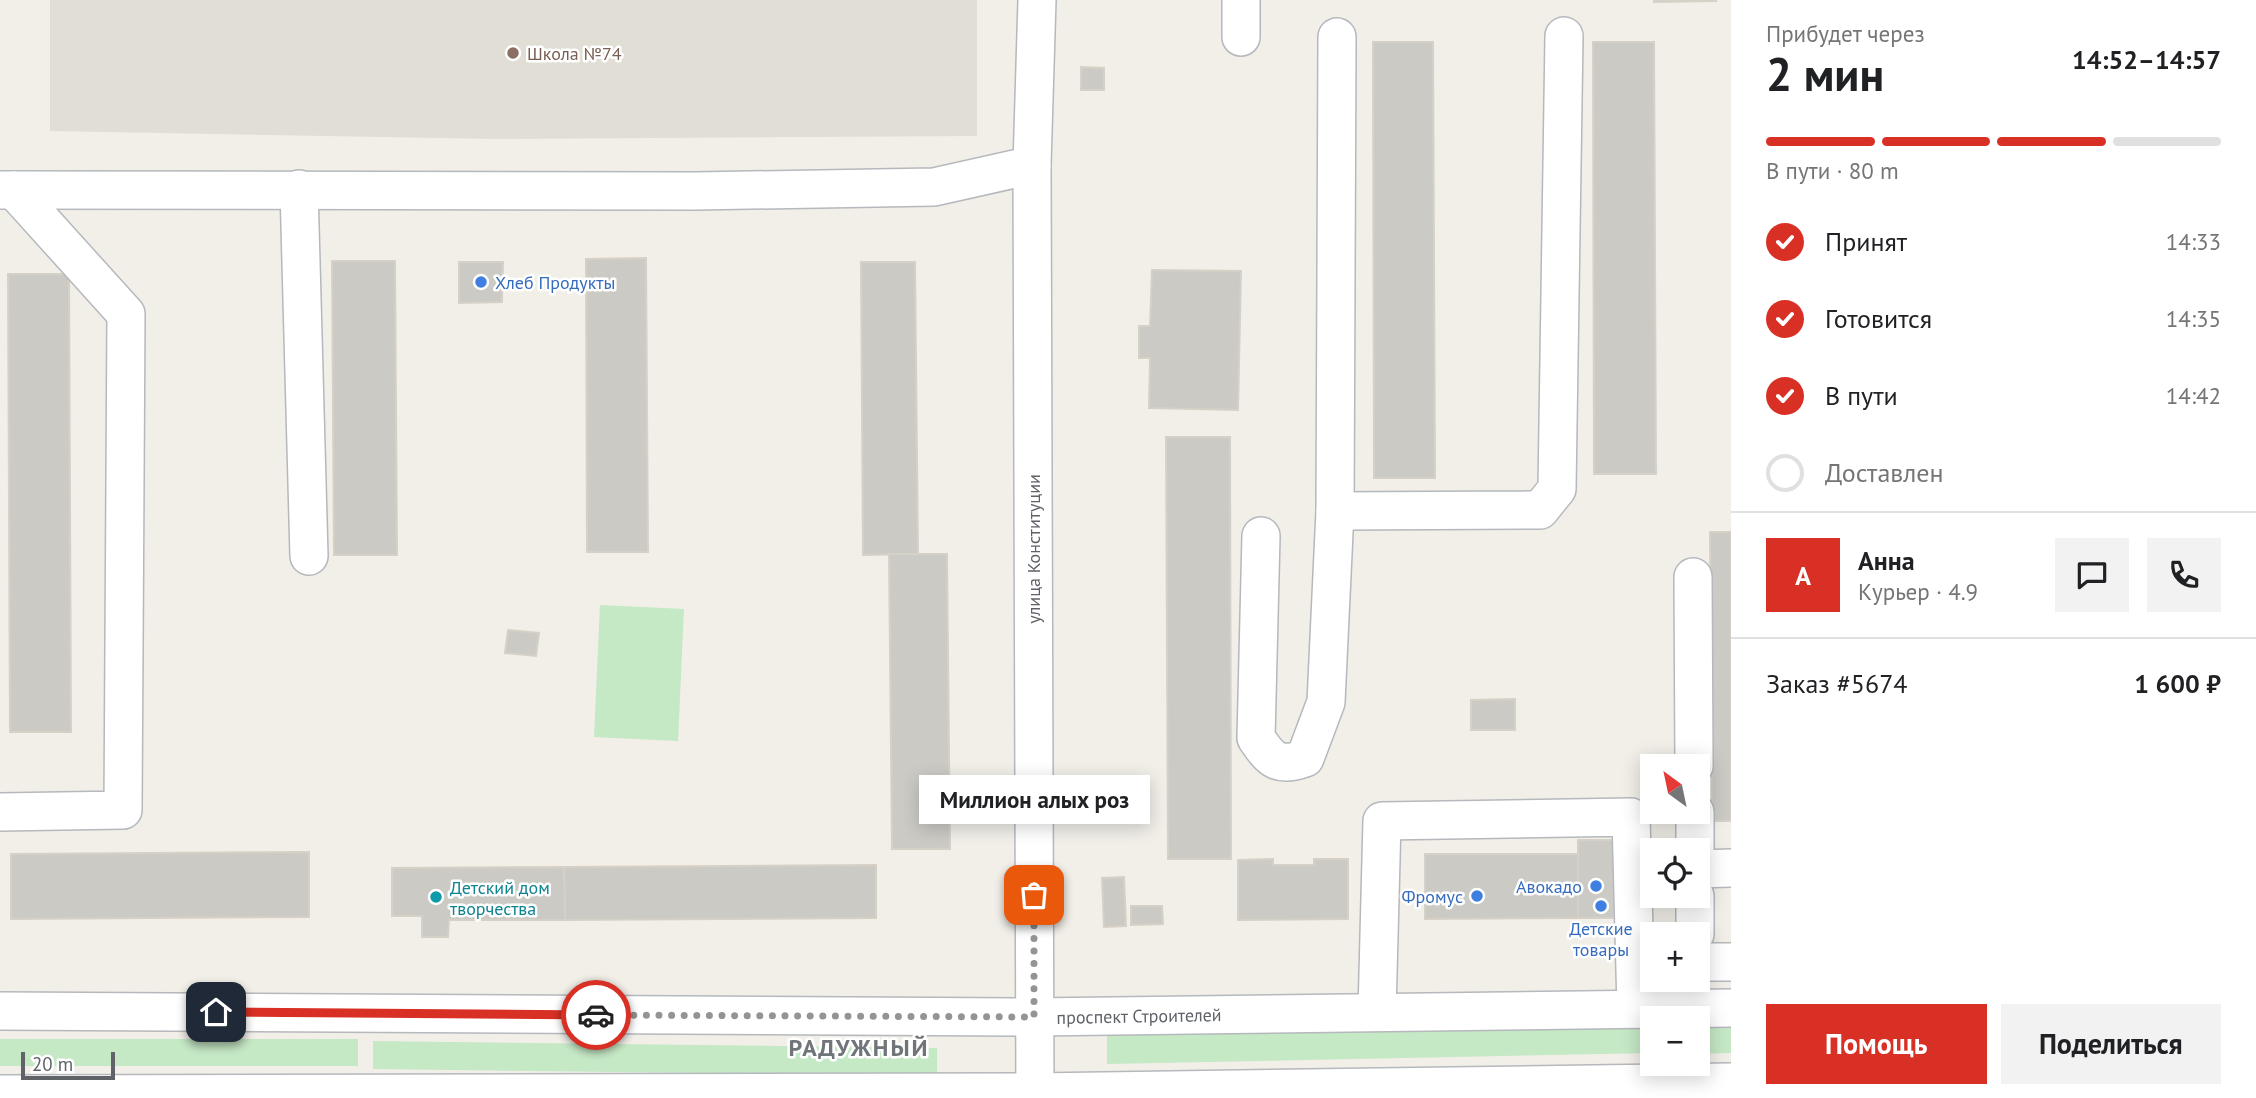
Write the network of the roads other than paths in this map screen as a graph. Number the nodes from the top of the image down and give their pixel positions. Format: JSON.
{"nodes":[{"id":1,"x":1037,"y":0,"type":"edge"},
{"id":2,"x":1241,"y":0,"type":"edge"},
{"id":3,"x":1564,"y":36,"type":"dead end"},
{"id":4,"x":1241,"y":37,"type":"dead end"},
{"id":5,"x":1337,"y":37,"type":"dead end"},
{"id":6,"x":1032,"y":165,"type":"junction"},
{"id":7,"x":299,"y":189,"type":"junction"},
{"id":8,"x":7,"y":190,"type":"edge"},
{"id":9,"x":1335,"y":511,"type":"junction"},
{"id":10,"x":1261,"y":536,"type":"dead end"},
{"id":11,"x":309,"y":556,"type":"dead end"},
{"id":12,"x":1693,"y":577,"type":"dead end"},
{"id":13,"x":1694,"y":754,"type":"edge"},
{"id":14,"x":0,"y":812,"type":"edge"},
{"id":15,"x":1731,"y":868,"type":"edge"},
{"id":16,"x":1710,"y":869,"type":"edge"},
{"id":17,"x":1731,"y":962,"type":"edge"},
{"id":18,"x":1710,"y":970,"type":"edge"},
{"id":19,"x":1731,"y":1008,"type":"edge"},
{"id":20,"x":1636,"y":1009,"type":"junction"},
{"id":21,"x":0,"y":1011,"type":"edge"},
{"id":22,"x":1377,"y":1012,"type":"junction"},
{"id":23,"x":1034,"y":1017,"type":"junction"},
{"id":24,"x":1731,"y":1082,"type":"edge"},
{"id":25,"x":1329,"y":1093,"type":"edge"},
{"id":26,"x":0,"y":1094,"type":"edge"},
{"id":27,"x":357,"y":1095,"type":"edge"},
{"id":28,"x":653,"y":1095,"type":"edge"},
{"id":29,"x":869,"y":1095,"type":"edge"},
{"id":30,"x":1035,"y":1095,"type":"edge"},
{"id":31,"x":108,"y":1096,"type":"edge"}],
"edges":[{"from":1,"to":6,"type":"street","name":"улица Конституции"},
{"from":2,"to":4,"type":"street"},
{"from":3,"to":9,"type":"street"},
{"from":5,"to":9,"type":"street"},
{"from":6,"to":7,"type":"street"},
{"from":6,"to":23,"type":"street","name":"улица Конституции"},
{"from":7,"to":8,"type":"street"},
{"from":7,"to":11,"type":"street"},
{"from":8,"to":14,"type":"street"},
{"from":9,"to":10,"type":"street"},
{"from":12,"to":13,"type":"street"},
{"from":15,"to":16,"type":"street"},
{"from":17,"to":18,"type":"street"},
{"from":19,"to":20,"type":"street","name":"проспект Строителей"},
{"from":20,"to":22,"type":"street","name":"проспект Строителей"},
{"from":20,"to":22,"type":"street"},
{"from":21,"to":23,"type":"street","name":"проспект Строителей"},
{"from":22,"to":23,"type":"street","name":"проспект Строителей"},
{"from":23,"to":30,"type":"street","name":"улица Конституции"},
{"from":24,"to":25,"type":"street"},
{"from":25,"to":30,"type":"street"},
{"from":26,"to":31,"type":"street"},
{"from":27,"to":28,"type":"street"},
{"from":27,"to":31,"type":"street"},
{"from":28,"to":29,"type":"street"},
{"from":29,"to":30,"type":"street"}]}
